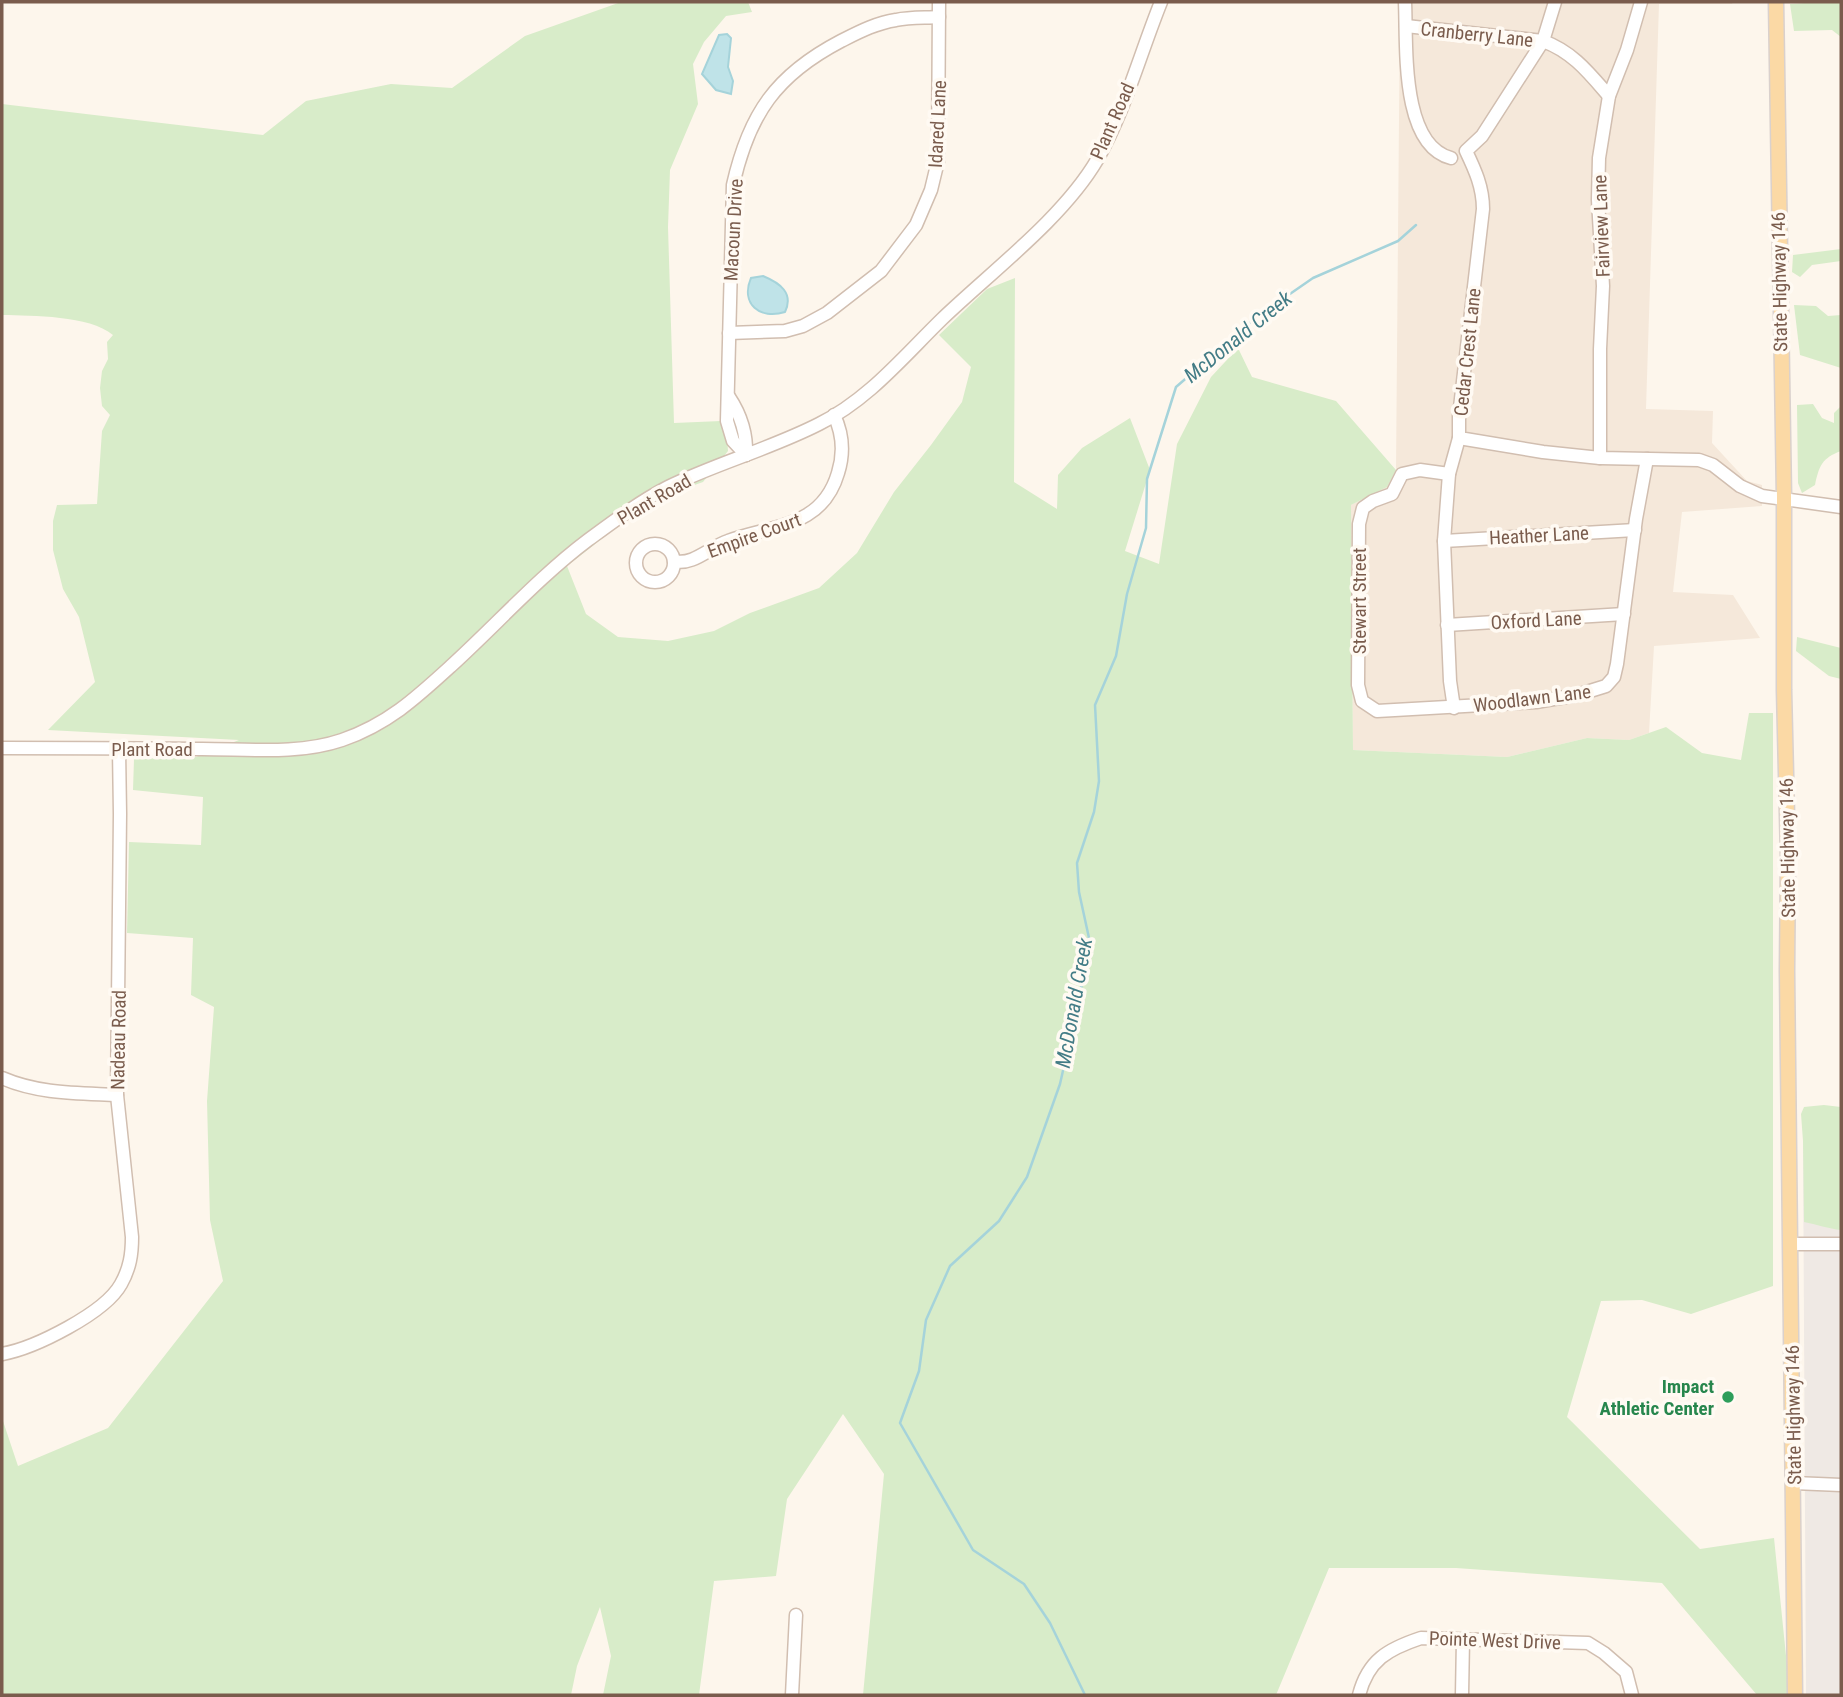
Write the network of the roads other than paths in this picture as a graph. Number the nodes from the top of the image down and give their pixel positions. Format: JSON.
{"nodes":[{"id":1,"x":939,"y":2,"type":"edge"},
{"id":2,"x":1161,"y":2,"type":"edge"},
{"id":3,"x":1405,"y":2,"type":"edge"},
{"id":4,"x":1555,"y":2,"type":"edge"},
{"id":5,"x":1641,"y":2,"type":"edge"},
{"id":6,"x":1776,"y":2,"type":"edge"},
{"id":7,"x":939,"y":17,"type":"junction"},
{"id":8,"x":1406,"y":26,"type":"junction"},
{"id":9,"x":1543,"y":41,"type":"junction"},
{"id":10,"x":1609,"y":96,"type":"junction"},
{"id":11,"x":1451,"y":158,"type":"dead end"},
{"id":12,"x":729,"y":333,"type":"junction"},
{"id":13,"x":834,"y":415,"type":"junction"},
{"id":14,"x":1459,"y":438,"type":"junction"},
{"id":15,"x":746,"y":455,"type":"junction"},
{"id":16,"x":1600,"y":457,"type":"junction"},
{"id":17,"x":1647,"y":458,"type":"junction"},
{"id":18,"x":1449,"y":474,"type":"junction"},
{"id":19,"x":1784,"y":497,"type":"junction"},
{"id":20,"x":1841,"y":506,"type":"edge"},
{"id":21,"x":1635,"y":530,"type":"junction"},
{"id":22,"x":1444,"y":541,"type":"junction"},
{"id":23,"x":674,"y":561,"type":"dead end"},
{"id":24,"x":1624,"y":614,"type":"junction"},
{"id":25,"x":1447,"y":625,"type":"junction"},
{"id":26,"x":1454,"y":708,"type":"junction"},
{"id":27,"x":2,"y":748,"type":"edge"},
{"id":28,"x":119,"y":749,"type":"junction"},
{"id":29,"x":2,"y":1078,"type":"edge"},
{"id":30,"x":117,"y":1095,"type":"junction"},
{"id":31,"x":1790,"y":1244,"type":"junction"},
{"id":32,"x":1841,"y":1244,"type":"edge"},
{"id":33,"x":2,"y":1354,"type":"edge"},
{"id":34,"x":1794,"y":1483,"type":"junction"},
{"id":35,"x":1841,"y":1485,"type":"edge"},
{"id":36,"x":796,"y":1615,"type":"dead end"},
{"id":37,"x":1463,"y":1639,"type":"junction"},
{"id":38,"x":792,"y":1695,"type":"edge"},
{"id":39,"x":1359,"y":1695,"type":"edge"},
{"id":40,"x":1462,"y":1695,"type":"edge"},
{"id":41,"x":1632,"y":1695,"type":"edge"},
{"id":42,"x":1795,"y":1695,"type":"edge"}],
"edges":[{"from":1,"to":7,"type":"street","name":"Idared Lane"},
{"from":2,"to":13,"type":"street","name":"Plant Road"},
{"from":3,"to":8,"type":"street"},
{"from":4,"to":9,"type":"street","name":"Cedar Crest Lane"},
{"from":5,"to":10,"type":"street","name":"Fairview Lane"},
{"from":6,"to":19,"type":"main road","name":"State Highway 146"},
{"from":7,"to":12,"type":"street","name":"Macoun Drive"},
{"from":7,"to":12,"type":"street","name":"Idared Lane"},
{"from":8,"to":9,"type":"street","name":"Cranberry Lane"},
{"from":8,"to":11,"type":"street"},
{"from":9,"to":10,"type":"street","name":"Cranberry Lane"},
{"from":9,"to":14,"type":"street","name":"Cedar Crest Lane"},
{"from":10,"to":16,"type":"street","name":"Fairview Lane"},
{"from":12,"to":15,"type":"street","name":"Macoun Drive"},
{"from":13,"to":15,"type":"street","name":"Plant Road"},
{"from":13,"to":23,"type":"street","name":"Empire Court"},
{"from":14,"to":16,"type":"street","name":"Cedar Crest Lane"},
{"from":14,"to":18,"type":"street","name":"Woodlawn Lane"},
{"from":15,"to":28,"type":"street","name":"Plant Road"},
{"from":16,"to":17,"type":"street","name":"Cedar Crest Lane"},
{"from":17,"to":19,"type":"street","name":"Cedar Crest Lane"},
{"from":17,"to":21,"type":"street","name":"Woodlawn Lane"},
{"from":18,"to":22,"type":"street","name":"Woodlawn Lane"},
{"from":18,"to":26,"type":"street","name":"Stewart Street"},
{"from":19,"to":20,"type":"street","name":"Cedar Crest Lane"},
{"from":19,"to":31,"type":"main road","name":"State Highway 146"},
{"from":21,"to":22,"type":"street","name":"Heather Lane"},
{"from":21,"to":24,"type":"street","name":"Woodlawn Lane"},
{"from":22,"to":25,"type":"street","name":"Woodlawn Lane"},
{"from":24,"to":25,"type":"street","name":"Oxford Lane"},
{"from":24,"to":26,"type":"street","name":"Woodlawn Lane"},
{"from":25,"to":26,"type":"street","name":"Woodlawn Lane"},
{"from":27,"to":28,"type":"street","name":"Plant Road"},
{"from":28,"to":30,"type":"street","name":"Nadeau Road"},
{"from":29,"to":30,"type":"street"},
{"from":30,"to":33,"type":"street","name":"Nadeau Road"},
{"from":31,"to":32,"type":"street"},
{"from":31,"to":34,"type":"main road","name":"State Highway 146"},
{"from":34,"to":35,"type":"street"},
{"from":34,"to":42,"type":"main road","name":"State Highway 146"},
{"from":36,"to":38,"type":"street"},
{"from":37,"to":39,"type":"street","name":"Pointe West Drive"},
{"from":37,"to":40,"type":"street"},
{"from":37,"to":41,"type":"street","name":"Pointe West Drive"}]}
